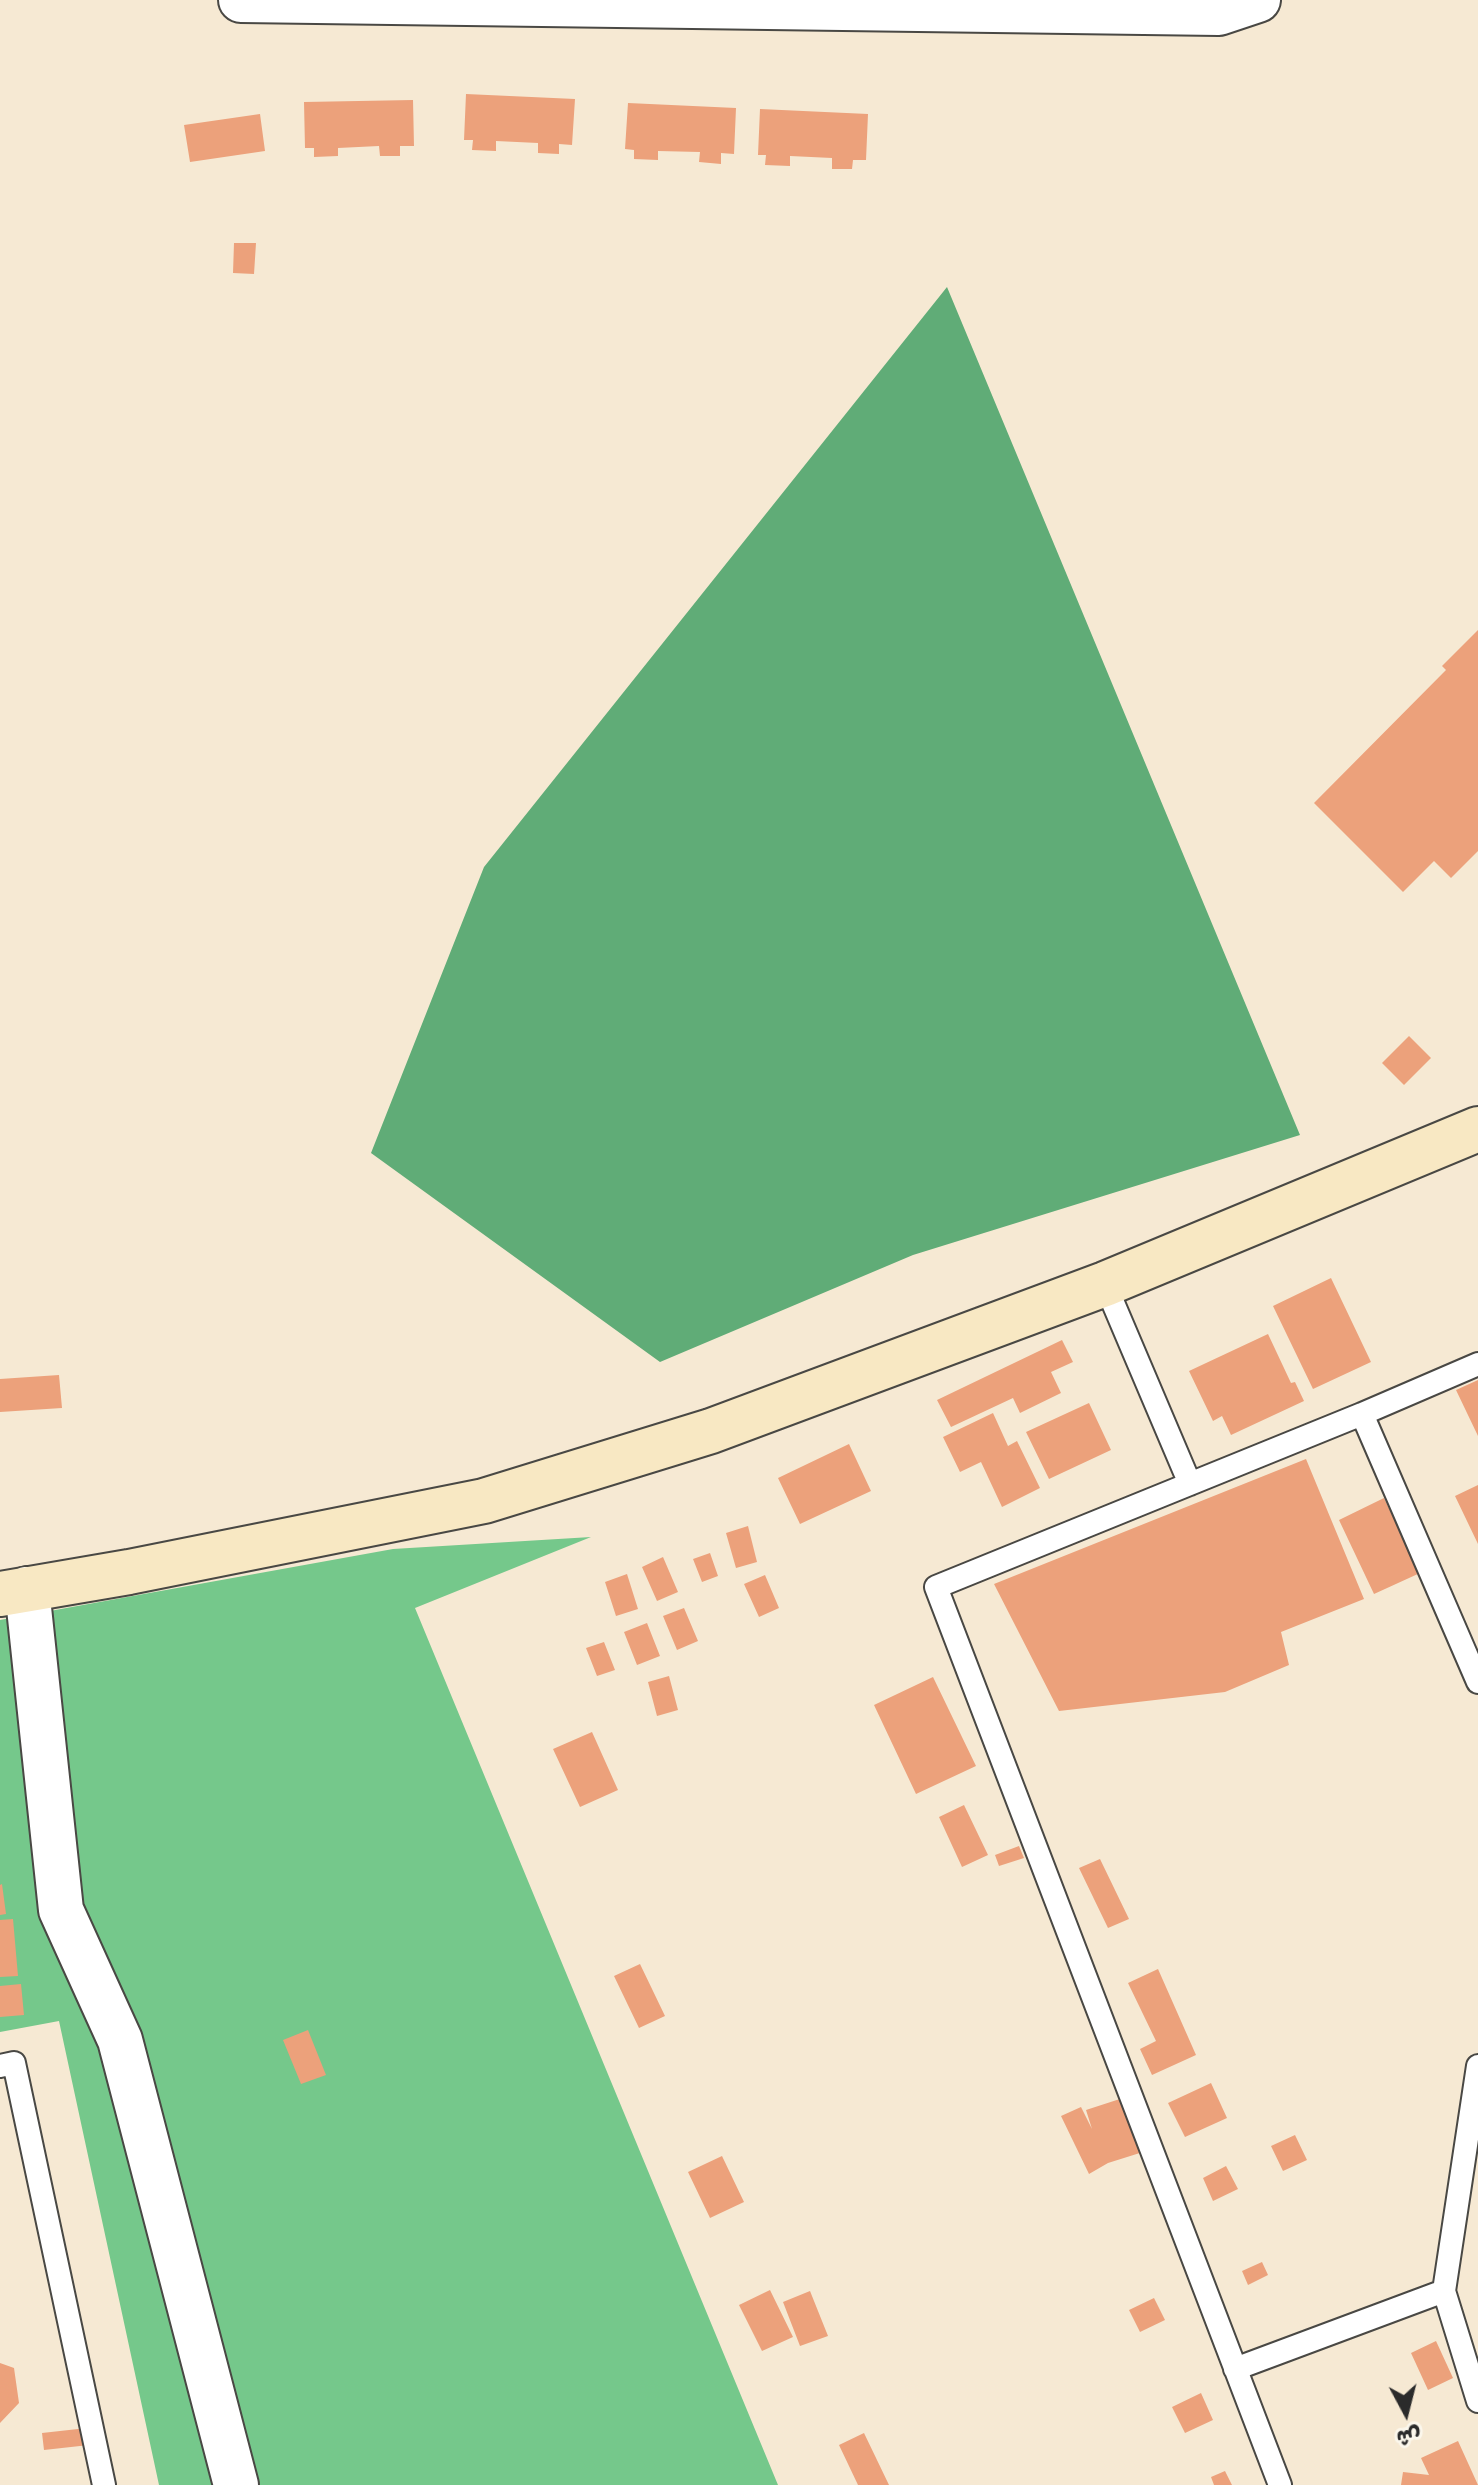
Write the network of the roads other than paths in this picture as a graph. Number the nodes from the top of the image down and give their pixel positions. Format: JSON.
{"nodes":[{"id":1,"x":241,"y":0,"type":"edge"},
{"id":2,"x":1258,"y":0,"type":"edge"},
{"id":3,"x":1478,"y":1129,"type":"edge"},
{"id":4,"x":1105,"y":1284,"type":"junction"},
{"id":5,"x":1478,"y":1364,"type":"edge"},
{"id":6,"x":1362,"y":1414,"type":"junction"},
{"id":7,"x":1190,"y":1484,"type":"junction"},
{"id":8,"x":13,"y":1591,"type":"edge"},
{"id":9,"x":1478,"y":1682,"type":"edge"},
{"id":10,"x":0,"y":2066,"type":"edge"},
{"id":11,"x":1478,"y":2066,"type":"edge"},
{"id":12,"x":1444,"y":2291,"type":"junction"},
{"id":13,"x":1235,"y":2369,"type":"junction"},
{"id":14,"x":1478,"y":2401,"type":"edge"},
{"id":15,"x":104,"y":2485,"type":"edge"},
{"id":16,"x":236,"y":2485,"type":"edge"},
{"id":17,"x":1280,"y":2485,"type":"edge"}],
"edges":[{"from":1,"to":2,"type":"street"},
{"from":3,"to":4,"type":"street"},
{"from":4,"to":7,"type":"lane"},
{"from":4,"to":8,"type":"street"},
{"from":5,"to":6,"type":"lane"},
{"from":6,"to":7,"type":"lane"},
{"from":6,"to":9,"type":"lane"},
{"from":7,"to":13,"type":"lane"},
{"from":8,"to":16,"type":"street"},
{"from":10,"to":15,"type":"lane"},
{"from":11,"to":12,"type":"lane"},
{"from":12,"to":13,"type":"lane"},
{"from":12,"to":14,"type":"lane"},
{"from":13,"to":17,"type":"lane"}]}
